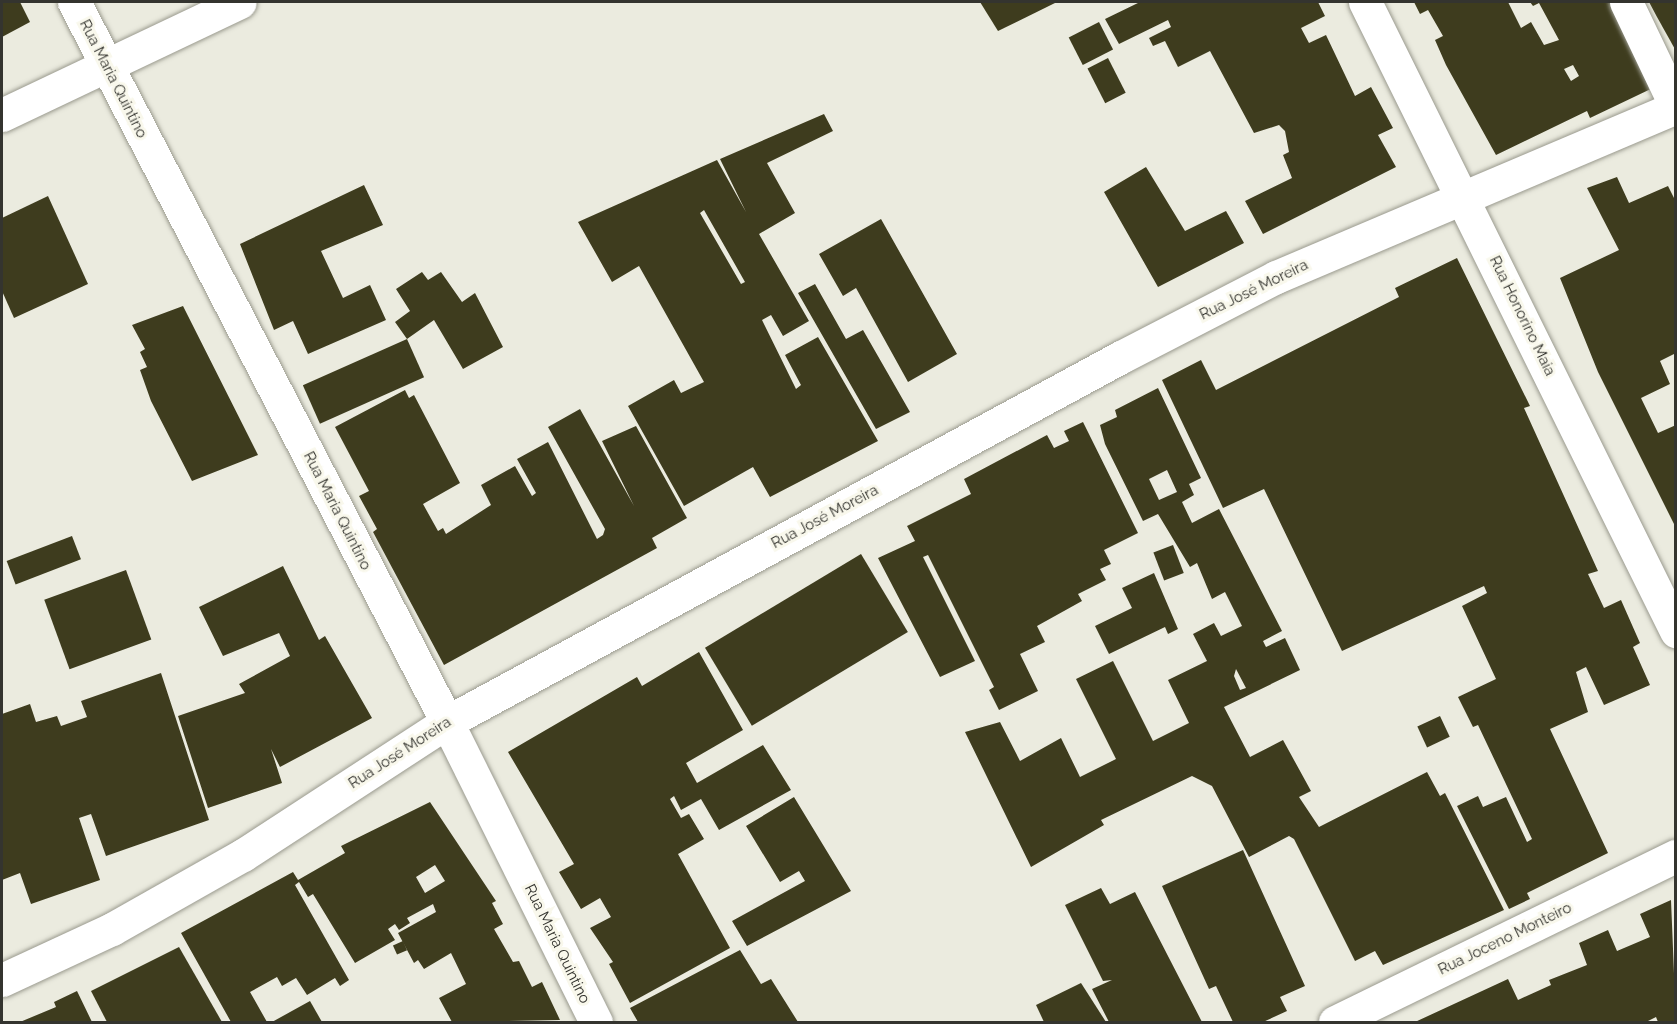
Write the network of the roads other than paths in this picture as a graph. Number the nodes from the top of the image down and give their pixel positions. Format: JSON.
{"nodes":[{"id":1,"x":74,"y":2,"type":"edge"},
{"id":2,"x":240,"y":2,"type":"edge"},
{"id":3,"x":1365,"y":2,"type":"edge"},
{"id":4,"x":1626,"y":2,"type":"edge"},
{"id":5,"x":106,"y":66,"type":"junction"},
{"id":6,"x":1676,"y":107,"type":"edge"},
{"id":7,"x":2,"y":115,"type":"edge"},
{"id":8,"x":1463,"y":195,"type":"junction"},
{"id":9,"x":1671,"y":610,"type":"edge"},
{"id":10,"x":447,"y":722,"type":"junction"},
{"id":11,"x":1676,"y":856,"type":"edge"},
{"id":12,"x":2,"y":980,"type":"edge"},
{"id":13,"x":596,"y":1023,"type":"edge"},
{"id":14,"x":1335,"y":1023,"type":"edge"}],
"edges":[{"from":1,"to":5,"type":"street","name":"Rua Maria Quintino"},
{"from":2,"to":5,"type":"street"},
{"from":3,"to":8,"type":"street","name":"Rua Honorino Maia"},
{"from":4,"to":6,"type":"street"},
{"from":5,"to":7,"type":"street"},
{"from":5,"to":10,"type":"street","name":"Rua Maria Quintino"},
{"from":6,"to":8,"type":"street","name":"Rua José Moreira"},
{"from":8,"to":9,"type":"street","name":"Rua Honorino Maia"},
{"from":8,"to":10,"type":"street","name":"Rua José Moreira"},
{"from":10,"to":12,"type":"street","name":"Rua José Moreira"},
{"from":10,"to":13,"type":"street","name":"Rua Maria Quintino"},
{"from":11,"to":14,"type":"street","name":"Rua Joceno Monteiro"}]}
